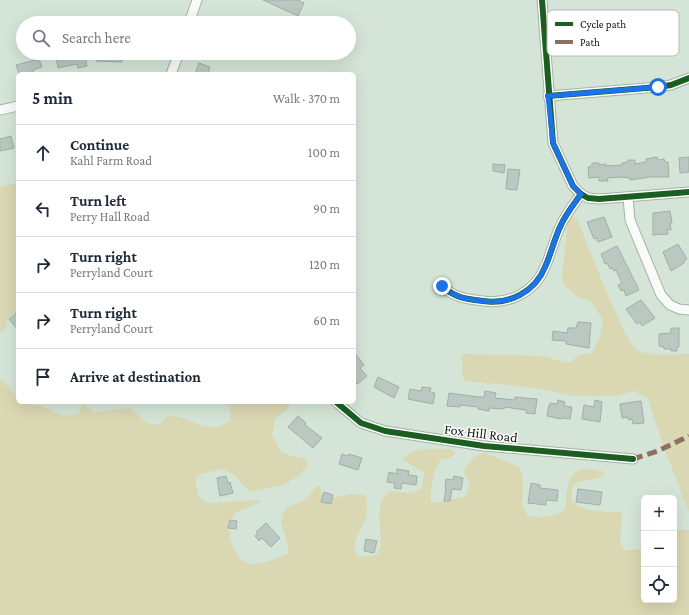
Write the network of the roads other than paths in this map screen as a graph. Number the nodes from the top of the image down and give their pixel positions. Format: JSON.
{"nodes":[{"id":1,"x":197,"y":0,"type":"edge"},
{"id":2,"x":542,"y":0,"type":"edge"},
{"id":3,"x":191,"y":16,"type":"edge"},
{"id":4,"x":176,"y":60,"type":"edge"},
{"id":5,"x":172,"y":72,"type":"edge"},
{"id":6,"x":689,"y":78,"type":"edge"},
{"id":7,"x":548,"y":96,"type":"junction"},
{"id":8,"x":16,"y":106,"type":"edge"},
{"id":9,"x":0,"y":110,"type":"edge"},
{"id":10,"x":689,"y":192,"type":"edge"},
{"id":11,"x":581,"y":194,"type":"junction"},
{"id":12,"x":628,"y":197,"type":"junction"},
{"id":13,"x":442,"y":286,"type":"dead end"},
{"id":14,"x":689,"y":310,"type":"edge"},
{"id":15,"x":338,"y":404,"type":"edge"},
{"id":16,"x":633,"y":459,"type":"dead end"}],
"edges":[{"from":1,"to":3,"type":"street"},
{"from":2,"to":7,"type":"street"},
{"from":4,"to":5,"type":"street"},
{"from":6,"to":7,"type":"street"},
{"from":7,"to":11,"type":"street"},
{"from":8,"to":9,"type":"street"},
{"from":10,"to":12,"type":"street"},
{"from":11,"to":12,"type":"street"},
{"from":11,"to":13,"type":"street"},
{"from":12,"to":14,"type":"street"},
{"from":15,"to":16,"type":"street","name":"Fox Hill Road"}]}
